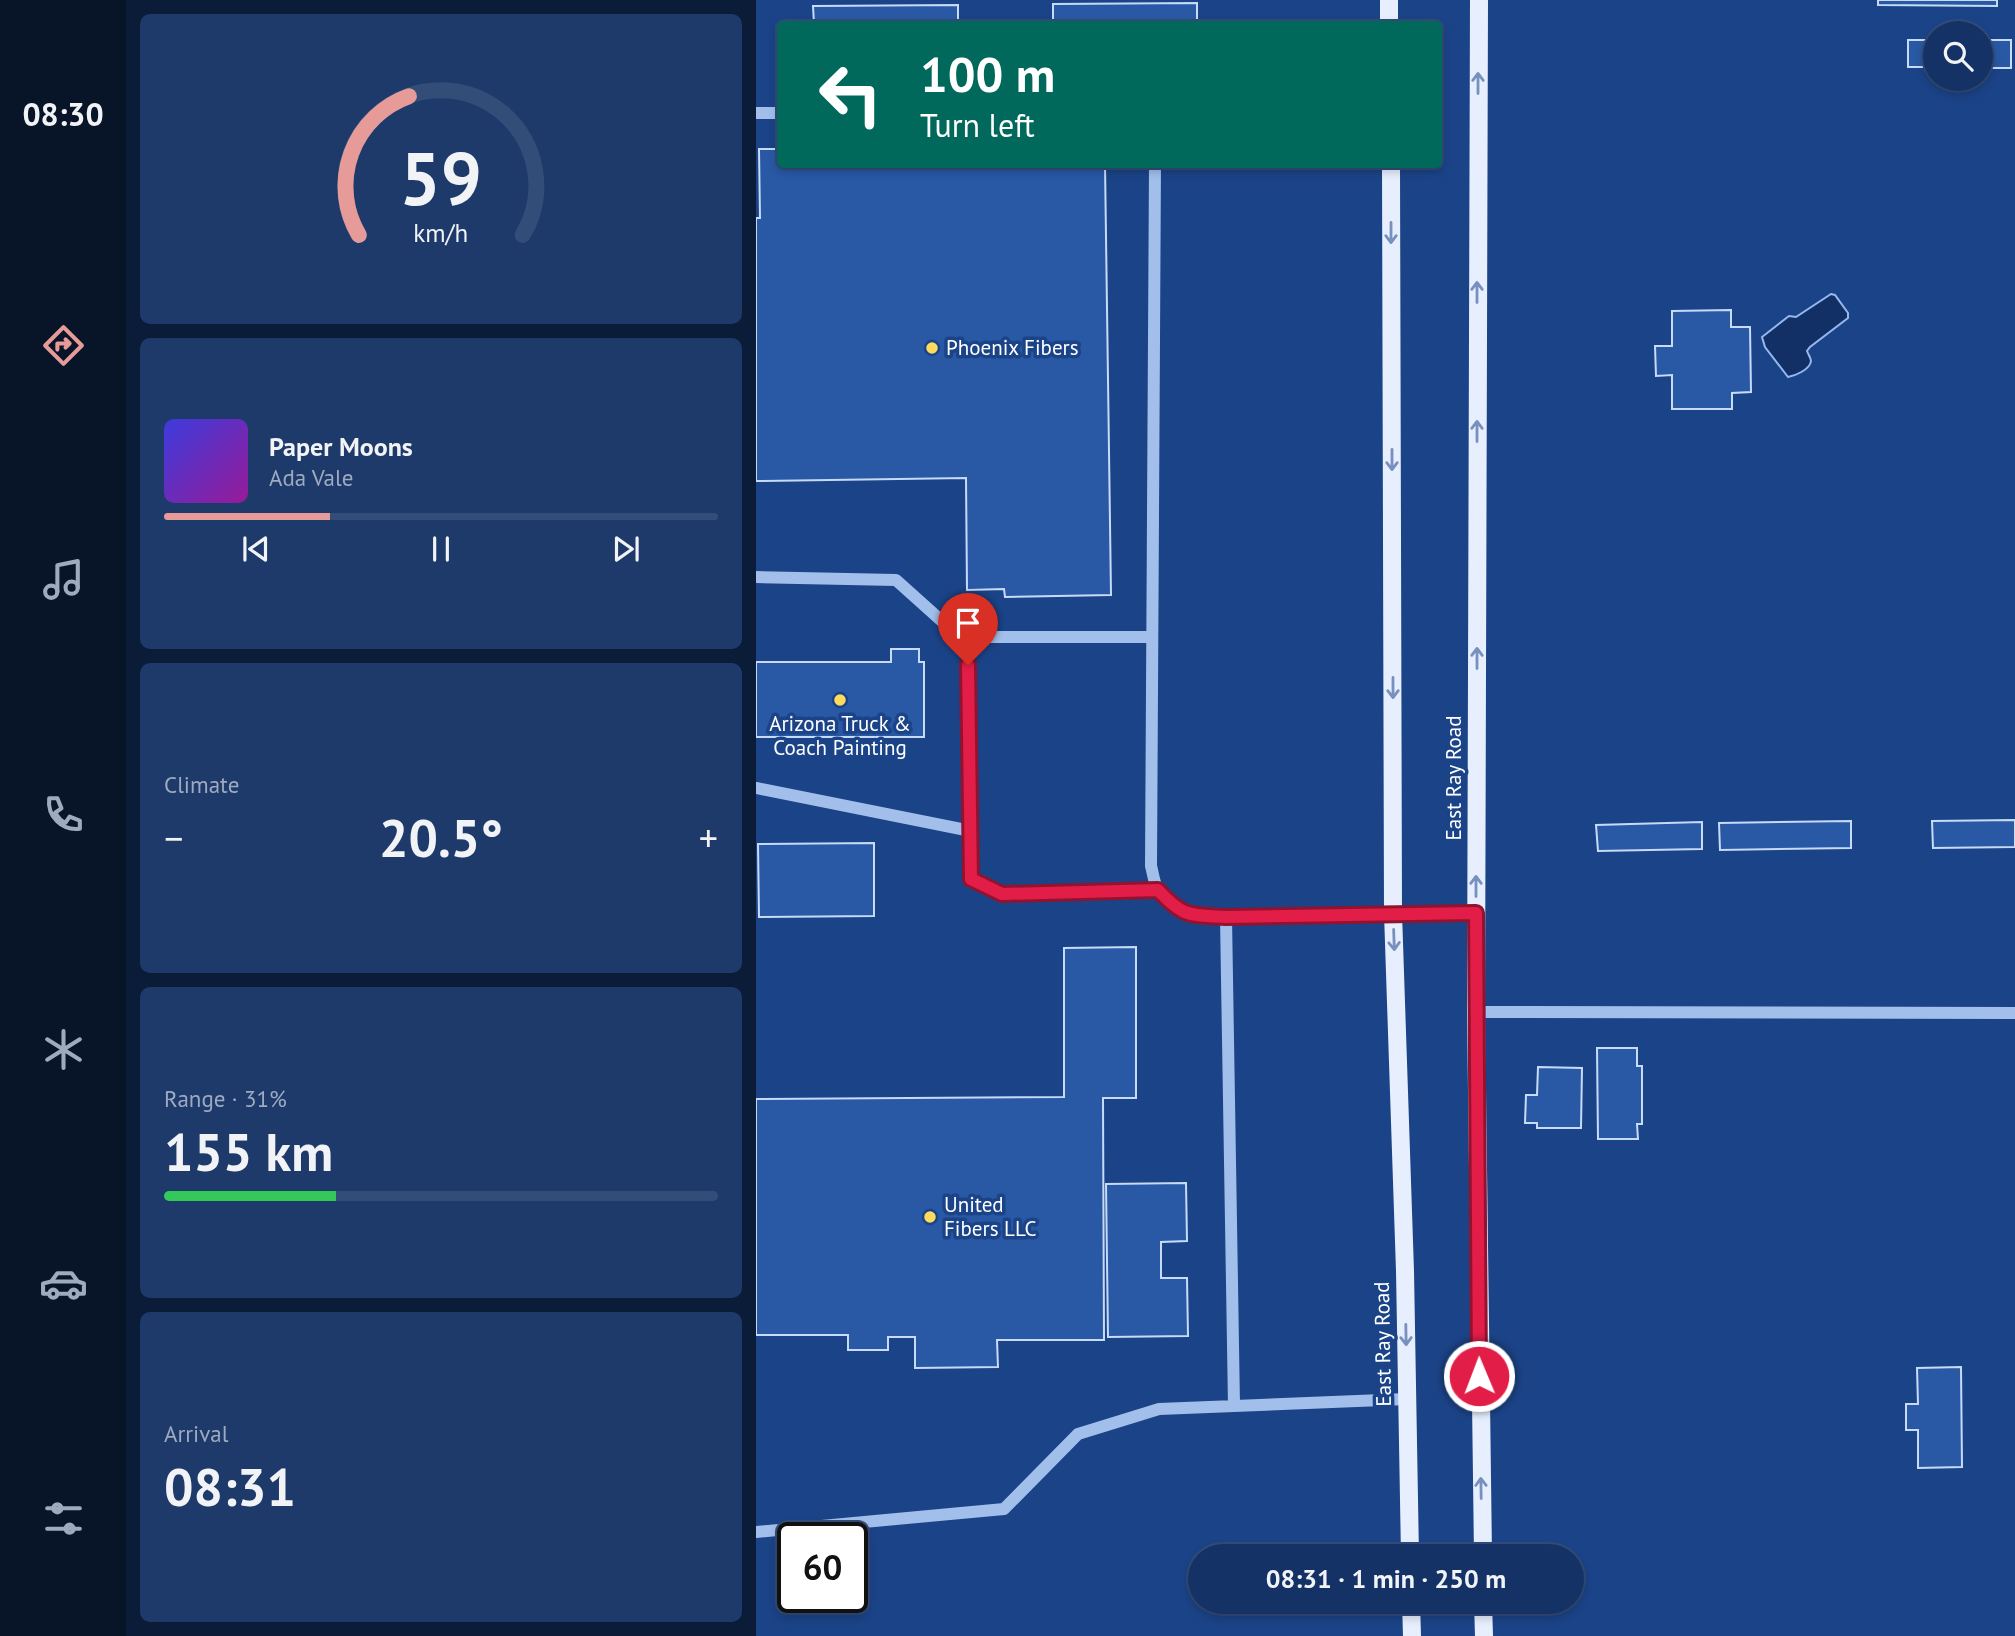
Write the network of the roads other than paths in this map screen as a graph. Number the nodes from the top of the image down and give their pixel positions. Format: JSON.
{"nodes":[{"id":1,"x":1389,"y":0,"type":"edge"},
{"id":2,"x":1479,"y":0,"type":"edge"},
{"id":3,"x":1389,"y":21,"type":"edge"},
{"id":4,"x":756,"y":113,"type":"edge"},
{"id":5,"x":777,"y":113,"type":"edge"},
{"id":6,"x":1155,"y":168,"type":"edge"},
{"id":7,"x":1391,"y":168,"type":"edge"},
{"id":8,"x":756,"y":577,"type":"edge"},
{"id":9,"x":1153,"y":637,"type":"junction"},
{"id":10,"x":968,"y":638,"type":"junction"},
{"id":11,"x":756,"y":788,"type":"edge"},
{"id":12,"x":971,"y":831,"type":"junction"},
{"id":13,"x":1158,"y":890,"type":"junction"},
{"id":14,"x":1394,"y":913,"type":"junction"},
{"id":15,"x":1476,"y":913,"type":"junction"},
{"id":16,"x":1226,"y":917,"type":"junction"},
{"id":17,"x":1476,"y":1012,"type":"junction"},
{"id":18,"x":2015,"y":1013,"type":"edge"},
{"id":19,"x":1407,"y":1399,"type":"junction"},
{"id":20,"x":1234,"y":1406,"type":"junction"},
{"id":21,"x":756,"y":1532,"type":"edge"},
{"id":22,"x":1410,"y":1544,"type":"edge"},
{"id":23,"x":1483,"y":1544,"type":"edge"},
{"id":24,"x":1411,"y":1614,"type":"edge"},
{"id":25,"x":1483,"y":1614,"type":"edge"},
{"id":26,"x":1412,"y":1636,"type":"edge"},
{"id":27,"x":1484,"y":1636,"type":"edge"}],
"edges":[{"from":1,"to":3,"type":"main road"},
{"from":15,"to":2,"type":"main road","name":"East Ray Road","one_way":true},
{"from":4,"to":5,"type":"lane"},
{"from":6,"to":9,"type":"lane"},
{"from":7,"to":14,"type":"main road","name":"East Ray Road","one_way":true},
{"from":8,"to":10,"type":"lane"},
{"from":9,"to":10,"type":"lane"},
{"from":9,"to":13,"type":"lane"},
{"from":10,"to":12,"type":"lane"},
{"from":11,"to":12,"type":"lane"},
{"from":12,"to":13,"type":"lane"},
{"from":13,"to":16,"type":"lane"},
{"from":14,"to":15,"type":"lane"},
{"from":14,"to":16,"type":"lane"},
{"from":14,"to":19,"type":"main road","name":"East Ray Road","one_way":true},
{"from":15,"to":17,"type":"main road","name":"East Ray Road"},
{"from":16,"to":20,"type":"lane"},
{"from":17,"to":18,"type":"lane"},
{"from":23,"to":17,"type":"main road","name":"East Ray Road","one_way":true},
{"from":19,"to":20,"type":"lane"},
{"from":19,"to":22,"type":"main road","name":"East Ray Road"},
{"from":20,"to":21,"type":"lane"},
{"from":24,"to":26,"type":"main road"},
{"from":25,"to":27,"type":"main road"}]}
